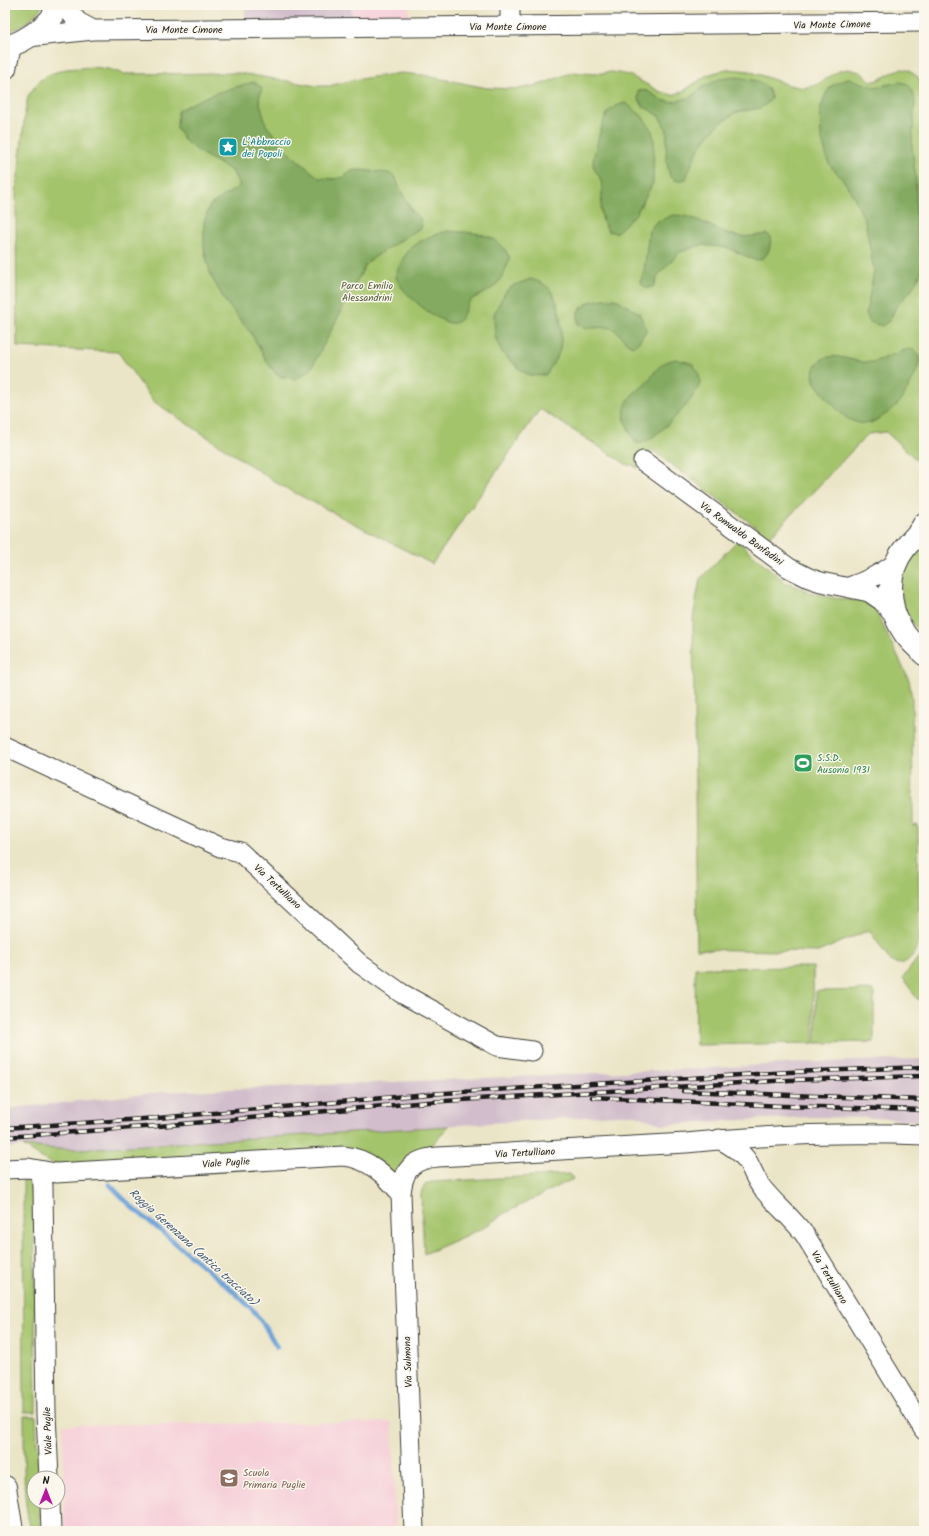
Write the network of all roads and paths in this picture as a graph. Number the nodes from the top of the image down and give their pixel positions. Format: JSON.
{"nodes":[{"id":1,"x":59,"y":5,"type":"edge"},
{"id":2,"x":64,"y":5,"type":"edge"},
{"id":3,"x":510,"y":5,"type":"edge"},
{"id":4,"x":924,"y":22,"type":"edge"},
{"id":5,"x":510,"y":26,"type":"junction"},
{"id":6,"x":93,"y":30,"type":"junction"},
{"id":7,"x":14,"y":43,"type":"edge"},
{"id":8,"x":5,"y":68,"type":"edge"},
{"id":9,"x":643,"y":461,"type":"dead end"},
{"id":10,"x":923,"y":530,"type":"edge"},
{"id":11,"x":896,"y":563,"type":"junction"},
{"id":12,"x":849,"y":587,"type":"junction"},
{"id":13,"x":895,"y":617,"type":"junction"},
{"id":14,"x":924,"y":654,"type":"edge"},
{"id":15,"x":5,"y":747,"type":"edge"},
{"id":16,"x":532,"y":1051,"type":"dead end"},
{"id":17,"x":924,"y":1135,"type":"edge"},
{"id":18,"x":719,"y":1140,"type":"junction"},
{"id":19,"x":5,"y":1170,"type":"edge"},
{"id":20,"x":37,"y":1170,"type":"junction"},
{"id":21,"x":401,"y":1194,"type":"junction"},
{"id":22,"x":924,"y":1430,"type":"edge"},
{"id":23,"x":49,"y":1470,"type":"edge"},
{"id":24,"x":5,"y":1487,"type":"edge"},
{"id":25,"x":50,"y":1510,"type":"edge"},
{"id":26,"x":12,"y":1531,"type":"edge"},
{"id":27,"x":51,"y":1531,"type":"edge"},
{"id":28,"x":414,"y":1531,"type":"edge"}],
"edges":[{"from":1,"to":7,"type":"street"},
{"from":2,"to":6,"type":"street"},
{"from":3,"to":5,"type":"street"},
{"from":4,"to":5,"type":"street","name":"Via Monte Cimone"},
{"from":5,"to":6,"type":"street","name":"Via Monte Cimone"},
{"from":6,"to":7,"type":"street","name":"Via Monte Cimone"},
{"from":7,"to":8,"type":"street"},
{"from":9,"to":12,"type":"street","name":"Via Romualdo Bonfadini"},
{"from":10,"to":11,"type":"street"},
{"from":11,"to":12,"type":"street"},
{"from":11,"to":13,"type":"street"},
{"from":12,"to":13,"type":"street","name":"Via Romualdo Bonfadini"},
{"from":13,"to":14,"type":"street"},
{"from":15,"to":16,"type":"street","name":"Via Tertulliano"},
{"from":17,"to":18,"type":"street","name":"Via Tertulliano"},
{"from":18,"to":21,"type":"street","name":"Via Tertulliano"},
{"from":18,"to":22,"type":"street","name":"Via Tertulliano"},
{"from":19,"to":20,"type":"street","name":"Viale Puglie"},
{"from":20,"to":21,"type":"street","name":"Viale Puglie"},
{"from":20,"to":23,"type":"street","name":"Viale Puglie"},
{"from":21,"to":28,"type":"street","name":"Via Sulmona"},
{"from":24,"to":26,"type":"street"},
{"from":25,"to":27,"type":"street"}]}
